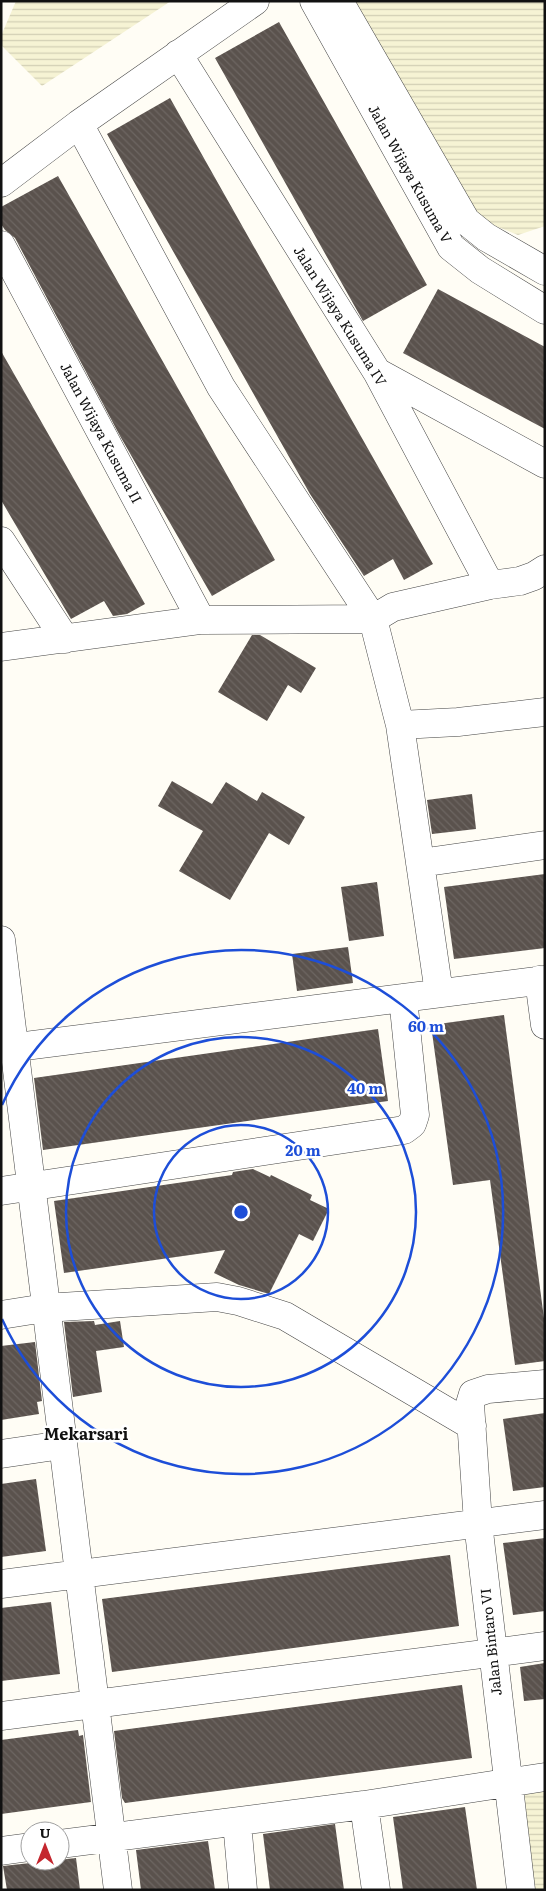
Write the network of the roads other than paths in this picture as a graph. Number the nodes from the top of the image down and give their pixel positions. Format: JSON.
{"nodes":[{"id":1,"x":255,"y":1,"type":"edge"},
{"id":2,"x":314,"y":1,"type":"edge"},
{"id":3,"x":339,"y":1,"type":"edge"},
{"id":4,"x":178,"y":54,"type":"junction"},
{"id":5,"x":79,"y":124,"type":"junction"},
{"id":6,"x":1,"y":183,"type":"edge"},
{"id":7,"x":1,"y":245,"type":"edge"},
{"id":8,"x":545,"y":272,"type":"edge"},
{"id":9,"x":545,"y":310,"type":"edge"},
{"id":10,"x":377,"y":372,"type":"junction"},
{"id":11,"x":545,"y":464,"type":"edge"},
{"id":12,"x":1,"y":541,"type":"edge"},
{"id":13,"x":545,"y":569,"type":"edge"},
{"id":14,"x":490,"y":584,"type":"junction"},
{"id":15,"x":373,"y":619,"type":"junction"},
{"id":16,"x":201,"y":620,"type":"junction"},
{"id":17,"x":65,"y":639,"type":"junction"},
{"id":18,"x":1,"y":647,"type":"edge"},
{"id":19,"x":545,"y":712,"type":"edge"},
{"id":20,"x":400,"y":725,"type":"junction"},
{"id":21,"x":545,"y":845,"type":"edge"},
{"id":22,"x":420,"y":863,"type":"junction"},
{"id":23,"x":1,"y":940,"type":"edge"},
{"id":24,"x":542,"y":980,"type":"edge"},
{"id":25,"x":439,"y":993,"type":"junction"},
{"id":26,"x":403,"y":998,"type":"junction"},
{"id":27,"x":545,"y":1025,"type":"edge"},
{"id":28,"x":7,"y":1048,"type":"edge"},
{"id":29,"x":30,"y":1187,"type":"junction"},
{"id":30,"x":1,"y":1192,"type":"edge"},
{"id":31,"x":45,"y":1308,"type":"junction"},
{"id":32,"x":1,"y":1315,"type":"edge"},
{"id":33,"x":545,"y":1384,"type":"edge"},
{"id":34,"x":472,"y":1426,"type":"junction"},
{"id":35,"x":62,"y":1445,"type":"junction"},
{"id":36,"x":1,"y":1454,"type":"edge"},
{"id":37,"x":545,"y":1515,"type":"edge"},
{"id":38,"x":478,"y":1523,"type":"junction"},
{"id":39,"x":79,"y":1576,"type":"junction"},
{"id":40,"x":1,"y":1584,"type":"edge"},
{"id":41,"x":545,"y":1646,"type":"edge"},
{"id":42,"x":492,"y":1652,"type":"junction"},
{"id":43,"x":95,"y":1706,"type":"junction"},
{"id":44,"x":1,"y":1716,"type":"edge"},
{"id":45,"x":545,"y":1777,"type":"edge"},
{"id":46,"x":508,"y":1782,"type":"junction"},
{"id":47,"x":364,"y":1805,"type":"junction"},
{"id":48,"x":237,"y":1822,"type":"junction"},
{"id":49,"x":112,"y":1839,"type":"junction"},
{"id":50,"x":70,"y":1843,"type":"edge"},
{"id":51,"x":20,"y":1849,"type":"edge"},
{"id":52,"x":1,"y":1850,"type":"edge"},
{"id":53,"x":118,"y":1890,"type":"edge"},
{"id":54,"x":243,"y":1890,"type":"edge"},
{"id":55,"x":376,"y":1890,"type":"edge"},
{"id":56,"x":521,"y":1890,"type":"edge"}],
"edges":[{"from":1,"to":4,"type":"street"},
{"from":2,"to":9,"type":"street","name":"Jalan Wijaya Kusuma V"},
{"from":3,"to":8,"type":"street"},
{"from":4,"to":5,"type":"street"},
{"from":4,"to":10,"type":"street","name":"Jalan Wijaya Kusuma IV"},
{"from":5,"to":6,"type":"street"},
{"from":5,"to":15,"type":"street"},
{"from":7,"to":16,"type":"street","name":"Jalan Wijaya Kusuma II"},
{"from":10,"to":11,"type":"street"},
{"from":10,"to":14,"type":"street","name":"Jalan Wijaya Kusuma IV"},
{"from":12,"to":17,"type":"street"},
{"from":13,"to":14,"type":"street"},
{"from":14,"to":15,"type":"street"},
{"from":15,"to":16,"type":"street"},
{"from":15,"to":20,"type":"street"},
{"from":16,"to":17,"type":"street"},
{"from":17,"to":18,"type":"street"},
{"from":19,"to":20,"type":"street"},
{"from":20,"to":22,"type":"street"},
{"from":21,"to":22,"type":"street"},
{"from":22,"to":25,"type":"street"},
{"from":23,"to":28,"type":"street"},
{"from":24,"to":25,"type":"street"},
{"from":24,"to":27,"type":"street"},
{"from":25,"to":26,"type":"street"},
{"from":26,"to":28,"type":"street"},
{"from":26,"to":29,"type":"street"},
{"from":28,"to":29,"type":"street"},
{"from":29,"to":30,"type":"street"},
{"from":29,"to":31,"type":"street"},
{"from":31,"to":32,"type":"street"},
{"from":31,"to":34,"type":"street"},
{"from":31,"to":35,"type":"street"},
{"from":33,"to":34,"type":"street","name":"Jalan Bintaro VI"},
{"from":34,"to":38,"type":"street","name":"Jalan Bintaro VI"},
{"from":35,"to":36,"type":"street"},
{"from":35,"to":39,"type":"street"},
{"from":37,"to":38,"type":"street"},
{"from":38,"to":39,"type":"street"},
{"from":38,"to":42,"type":"street","name":"Jalan Bintaro VI"},
{"from":39,"to":40,"type":"street"},
{"from":39,"to":43,"type":"street"},
{"from":41,"to":42,"type":"street"},
{"from":42,"to":43,"type":"street"},
{"from":42,"to":46,"type":"street","name":"Jalan Bintaro VI"},
{"from":43,"to":44,"type":"street"},
{"from":43,"to":49,"type":"street"},
{"from":45,"to":46,"type":"street"},
{"from":46,"to":47,"type":"street"},
{"from":46,"to":56,"type":"street","name":"Jalan Bintaro VI"},
{"from":47,"to":48,"type":"street"},
{"from":47,"to":55,"type":"street"},
{"from":48,"to":49,"type":"street"},
{"from":48,"to":54,"type":"street"},
{"from":49,"to":50,"type":"street"},
{"from":49,"to":53,"type":"street"},
{"from":51,"to":52,"type":"street"}]}
